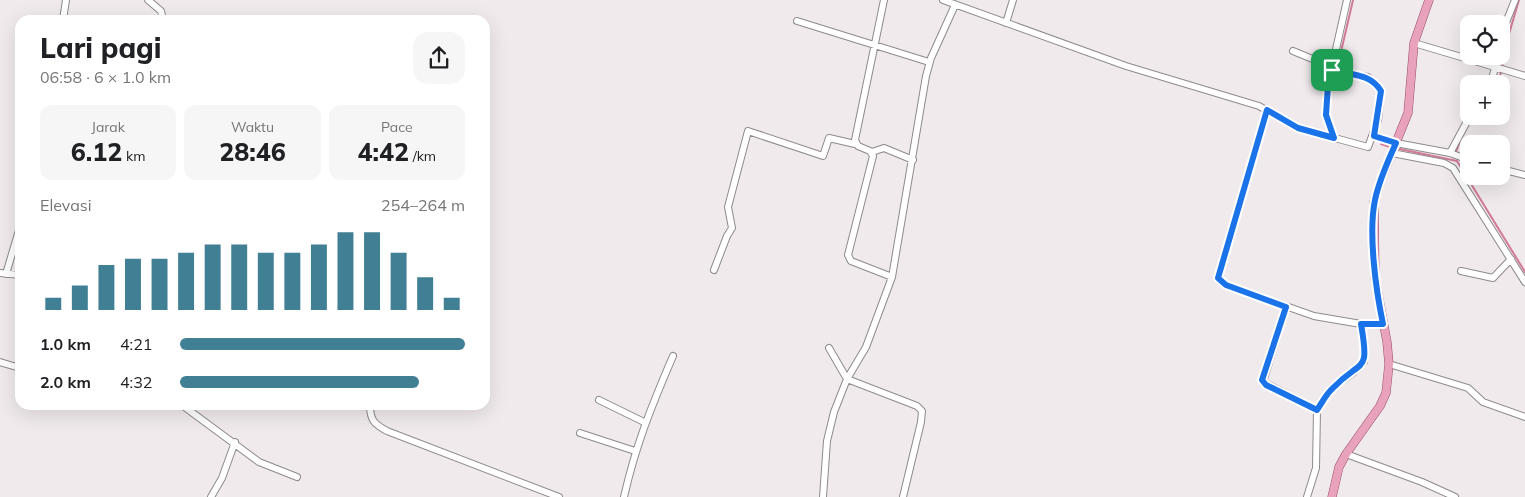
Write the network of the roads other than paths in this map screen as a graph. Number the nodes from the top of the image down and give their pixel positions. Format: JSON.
{"nodes":[{"id":1,"x":66,"y":0,"type":"edge"},
{"id":2,"x":148,"y":0,"type":"edge"},
{"id":3,"x":884,"y":0,"type":"edge"},
{"id":4,"x":943,"y":0,"type":"edge"},
{"id":5,"x":1013,"y":0,"type":"edge"},
{"id":6,"x":1347,"y":0,"type":"edge"},
{"id":7,"x":1429,"y":0,"type":"edge"},
{"id":8,"x":1515,"y":0,"type":"edge"},
{"id":9,"x":955,"y":5,"type":"junction"},
{"id":10,"x":64,"y":15,"type":"edge"},
{"id":11,"x":162,"y":15,"type":"edge"},
{"id":12,"x":1509,"y":15,"type":"edge"},
{"id":13,"x":797,"y":20,"type":"dead end"},
{"id":14,"x":1006,"y":23,"type":"junction"},
{"id":15,"x":1414,"y":43,"type":"junction"},
{"id":16,"x":873,"y":44,"type":"junction"},
{"id":17,"x":1293,"y":51,"type":"dead end"},
{"id":18,"x":930,"y":62,"type":"junction"},
{"id":19,"x":1500,"y":65,"type":"edge"},
{"id":20,"x":1500,"y":68,"type":"junction"},
{"id":21,"x":1334,"y":70,"type":"junction"},
{"id":22,"x":1496,"y":75,"type":"edge"},
{"id":23,"x":1525,"y":76,"type":"edge"},
{"id":24,"x":1267,"y":110,"type":"junction"},
{"id":25,"x":1466,"y":125,"type":"edge"},
{"id":26,"x":1375,"y":136,"type":"junction"},
{"id":27,"x":1334,"y":138,"type":"junction"},
{"id":28,"x":855,"y":144,"type":"junction"},
{"id":29,"x":1393,"y":146,"type":"junction"},
{"id":30,"x":872,"y":152,"type":"junction"},
{"id":31,"x":1453,"y":155,"type":"junction"},
{"id":32,"x":1460,"y":157,"type":"edge"},
{"id":33,"x":913,"y":160,"type":"junction"},
{"id":34,"x":1510,"y":171,"type":"edge"},
{"id":35,"x":1525,"y":175,"type":"edge"},
{"id":36,"x":15,"y":241,"type":"edge"},
{"id":37,"x":1511,"y":259,"type":"junction"},
{"id":38,"x":714,"y":270,"type":"dead end"},
{"id":39,"x":1461,"y":271,"type":"dead end"},
{"id":40,"x":3,"y":273,"type":"edge"},
{"id":41,"x":892,"y":277,"type":"junction"},
{"id":42,"x":1525,"y":282,"type":"edge"},
{"id":43,"x":1286,"y":307,"type":"junction"},
{"id":44,"x":1381,"y":323,"type":"junction"},
{"id":45,"x":1362,"y":324,"type":"junction"},
{"id":46,"x":828,"y":348,"type":"dead end"},
{"id":47,"x":673,"y":356,"type":"dead end"},
{"id":48,"x":0,"y":362,"type":"edge"},
{"id":49,"x":1389,"y":364,"type":"junction"},
{"id":50,"x":15,"y":366,"type":"edge"},
{"id":51,"x":848,"y":380,"type":"junction"},
{"id":52,"x":599,"y":400,"type":"dead end"},
{"id":53,"x":189,"y":410,"type":"edge"},
{"id":54,"x":371,"y":410,"type":"edge"},
{"id":55,"x":1317,"y":410,"type":"junction"},
{"id":56,"x":1525,"y":417,"type":"edge"},
{"id":57,"x":644,"y":422,"type":"junction"},
{"id":58,"x":580,"y":433,"type":"dead end"},
{"id":59,"x":235,"y":442,"type":"junction"},
{"id":60,"x":635,"y":451,"type":"junction"},
{"id":61,"x":1346,"y":454,"type":"junction"},
{"id":62,"x":297,"y":477,"type":"dead end"},
{"id":63,"x":211,"y":497,"type":"edge"},
{"id":64,"x":559,"y":497,"type":"edge"},
{"id":65,"x":624,"y":497,"type":"edge"},
{"id":66,"x":823,"y":497,"type":"edge"},
{"id":67,"x":903,"y":497,"type":"edge"},
{"id":68,"x":1307,"y":497,"type":"edge"},
{"id":69,"x":1332,"y":497,"type":"edge"},
{"id":70,"x":1455,"y":497,"type":"edge"}],
"edges":[{"from":1,"to":10,"type":"street"},
{"from":2,"to":11,"type":"street"},
{"from":3,"to":16,"type":"street"},
{"from":4,"to":9,"type":"street"},
{"from":5,"to":14,"type":"street"},
{"from":6,"to":21,"type":"street"},
{"from":7,"to":15,"type":"main road"},
{"from":8,"to":12,"type":"street"},
{"from":9,"to":14,"type":"street"},
{"from":9,"to":18,"type":"street"},
{"from":13,"to":16,"type":"street"},
{"from":14,"to":24,"type":"street"},
{"from":15,"to":20,"type":"street"},
{"from":15,"to":29,"type":"main road"},
{"from":16,"to":18,"type":"street"},
{"from":16,"to":28,"type":"street"},
{"from":17,"to":21,"type":"street"},
{"from":18,"to":33,"type":"street"},
{"from":19,"to":20,"type":"street"},
{"from":20,"to":22,"type":"street"},
{"from":20,"to":23,"type":"street"},
{"from":21,"to":26,"type":"street"},
{"from":21,"to":27,"type":"street"},
{"from":24,"to":27,"type":"street"},
{"from":24,"to":43,"type":"street"},
{"from":25,"to":31,"type":"street"},
{"from":26,"to":27,"type":"street"},
{"from":26,"to":29,"type":"street"},
{"from":28,"to":30,"type":"street"},
{"from":28,"to":38,"type":"street"},
{"from":29,"to":31,"type":"street"},
{"from":29,"to":37,"type":"street"},
{"from":29,"to":44,"type":"main road"},
{"from":30,"to":33,"type":"street"},
{"from":30,"to":41,"type":"street"},
{"from":31,"to":32,"type":"street"},
{"from":33,"to":41,"type":"street"},
{"from":34,"to":35,"type":"street"},
{"from":36,"to":40,"type":"street"},
{"from":37,"to":39,"type":"street"},
{"from":37,"to":42,"type":"street"},
{"from":41,"to":51,"type":"street"},
{"from":43,"to":45,"type":"street"},
{"from":43,"to":55,"type":"street"},
{"from":44,"to":45,"type":"street"},
{"from":44,"to":49,"type":"main road"},
{"from":45,"to":55,"type":"street"},
{"from":46,"to":51,"type":"street"},
{"from":47,"to":57,"type":"street"},
{"from":48,"to":50,"type":"street"},
{"from":49,"to":56,"type":"street"},
{"from":49,"to":61,"type":"main road"},
{"from":51,"to":66,"type":"street"},
{"from":51,"to":67,"type":"street"},
{"from":52,"to":57,"type":"street"},
{"from":53,"to":59,"type":"street"},
{"from":54,"to":64,"type":"street"},
{"from":55,"to":68,"type":"street"},
{"from":57,"to":60,"type":"street"},
{"from":58,"to":60,"type":"street"},
{"from":59,"to":62,"type":"street"},
{"from":59,"to":63,"type":"street"},
{"from":60,"to":65,"type":"street"},
{"from":61,"to":69,"type":"main road"},
{"from":61,"to":70,"type":"street"}]}
